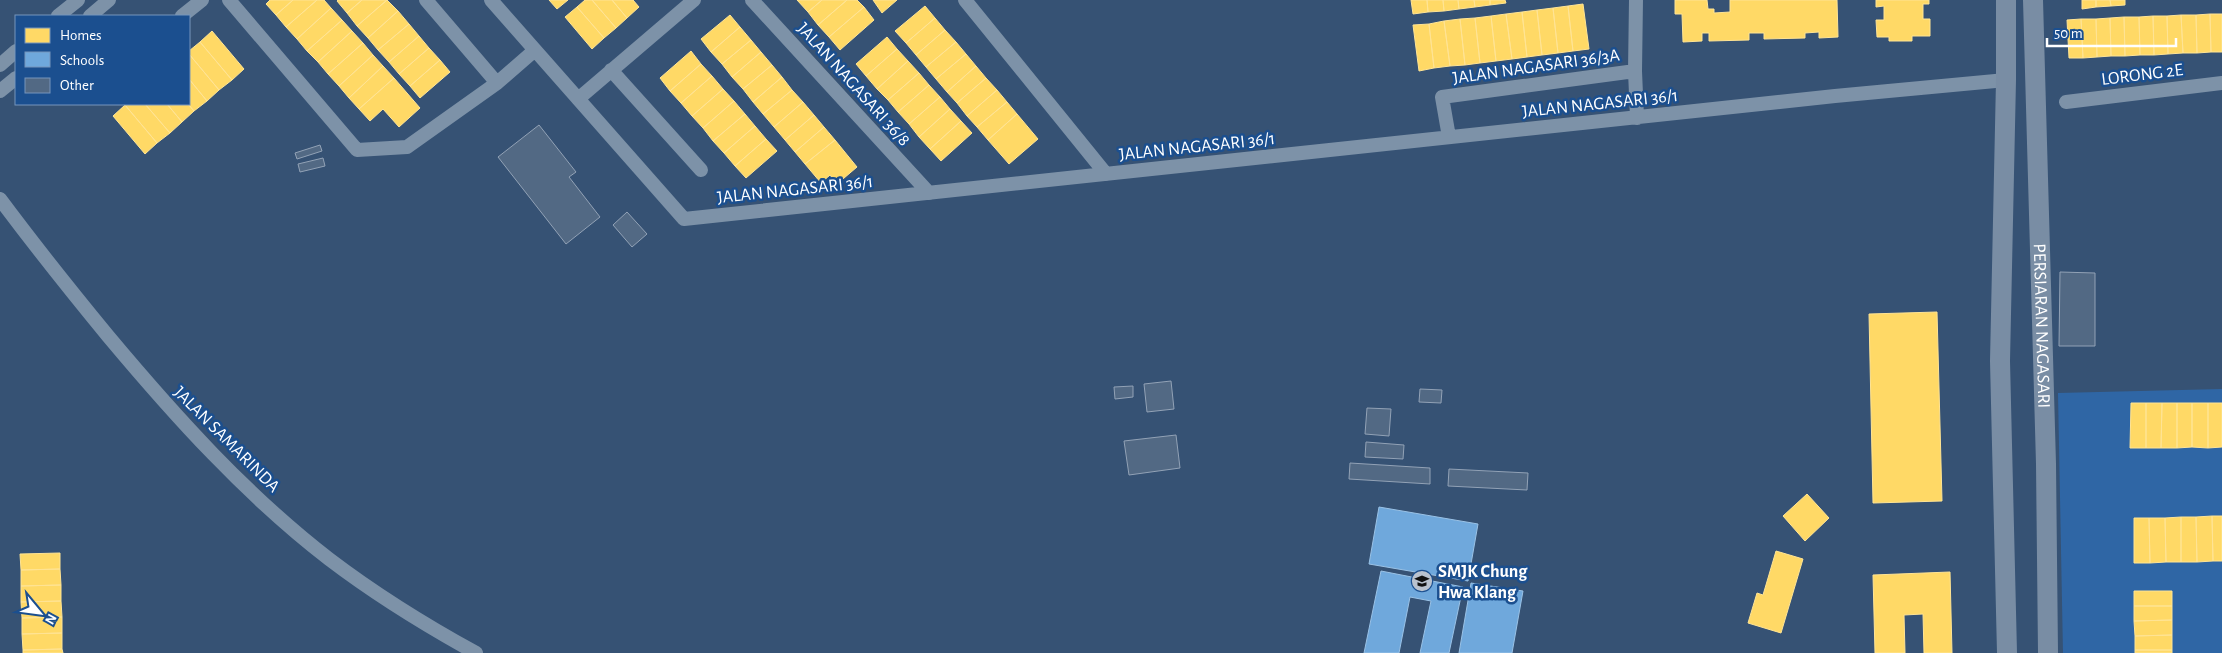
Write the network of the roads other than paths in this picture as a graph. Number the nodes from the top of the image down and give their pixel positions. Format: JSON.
{"nodes":[{"id":1,"x":78,"y":0,"type":"edge"},
{"id":2,"x":110,"y":0,"type":"edge"},
{"id":3,"x":202,"y":0,"type":"edge"},
{"id":4,"x":230,"y":0,"type":"edge"},
{"id":5,"x":426,"y":0,"type":"edge"},
{"id":6,"x":490,"y":0,"type":"edge"},
{"id":7,"x":694,"y":0,"type":"edge"},
{"id":8,"x":752,"y":0,"type":"edge"},
{"id":9,"x":965,"y":0,"type":"edge"},
{"id":10,"x":1636,"y":0,"type":"edge"},
{"id":11,"x":2006,"y":0,"type":"edge"},
{"id":12,"x":2033,"y":0,"type":"edge"},
{"id":13,"x":59,"y":15,"type":"edge"},
{"id":14,"x":91,"y":15,"type":"edge"},
{"id":15,"x":183,"y":15,"type":"edge"},
{"id":16,"x":535,"y":50,"type":"junction"},
{"id":17,"x":15,"y":52,"type":"edge"},
{"id":18,"x":0,"y":65,"type":"edge"},
{"id":19,"x":612,"y":70,"type":"junction"},
{"id":20,"x":1635,"y":71,"type":"junction"},
{"id":21,"x":15,"y":79,"type":"edge"},
{"id":22,"x":2006,"y":80,"type":"junction"},
{"id":23,"x":497,"y":83,"type":"junction"},
{"id":24,"x":2222,"y":84,"type":"edge"},
{"id":25,"x":0,"y":91,"type":"edge"},
{"id":26,"x":578,"y":99,"type":"junction"},
{"id":27,"x":2066,"y":102,"type":"dead end"},
{"id":28,"x":1638,"y":118,"type":"junction"},
{"id":29,"x":1449,"y":138,"type":"junction"},
{"id":30,"x":701,"y":170,"type":"dead end"},
{"id":31,"x":1106,"y":174,"type":"junction"},
{"id":32,"x":929,"y":193,"type":"junction"},
{"id":33,"x":0,"y":199,"type":"edge"},
{"id":34,"x":476,"y":653,"type":"edge"},
{"id":35,"x":2007,"y":653,"type":"edge"},
{"id":36,"x":2048,"y":653,"type":"edge"}],
"edges":[{"from":1,"to":13,"type":"street"},
{"from":2,"to":14,"type":"street"},
{"from":3,"to":15,"type":"street"},
{"from":4,"to":23,"type":"street"},
{"from":5,"to":23,"type":"street"},
{"from":6,"to":16,"type":"street","name":"JALAN NAGASARI 36/1"},
{"from":7,"to":19,"type":"street"},
{"from":8,"to":32,"type":"street","name":"JALAN NAGASARI 36/8"},
{"from":9,"to":31,"type":"street"},
{"from":10,"to":20,"type":"street"},
{"from":11,"to":22,"type":"street","name":"PERSIARAN NAGASARI"},
{"from":12,"to":36,"type":"street","name":"PERSIARAN NAGASARI"},
{"from":16,"to":23,"type":"street"},
{"from":16,"to":26,"type":"street","name":"JALAN NAGASARI 36/1"},
{"from":17,"to":18,"type":"street"},
{"from":19,"to":26,"type":"street"},
{"from":19,"to":30,"type":"street"},
{"from":20,"to":28,"type":"street"},
{"from":20,"to":29,"type":"street","name":"JALAN NAGASARI 36/3A"},
{"from":21,"to":25,"type":"street"},
{"from":22,"to":28,"type":"street","name":"JALAN NAGASARI 36/1"},
{"from":22,"to":35,"type":"street","name":"PERSIARAN NAGASARI"},
{"from":24,"to":27,"type":"street","name":"LORONG 2E"},
{"from":26,"to":32,"type":"street","name":"JALAN NAGASARI 36/1"},
{"from":28,"to":29,"type":"street","name":"JALAN NAGASARI 36/1"},
{"from":29,"to":31,"type":"street","name":"JALAN NAGASARI 36/1"},
{"from":31,"to":32,"type":"street","name":"JALAN NAGASARI 36/1"},
{"from":33,"to":34,"type":"street","name":"JALAN SAMARINDA"}]}
